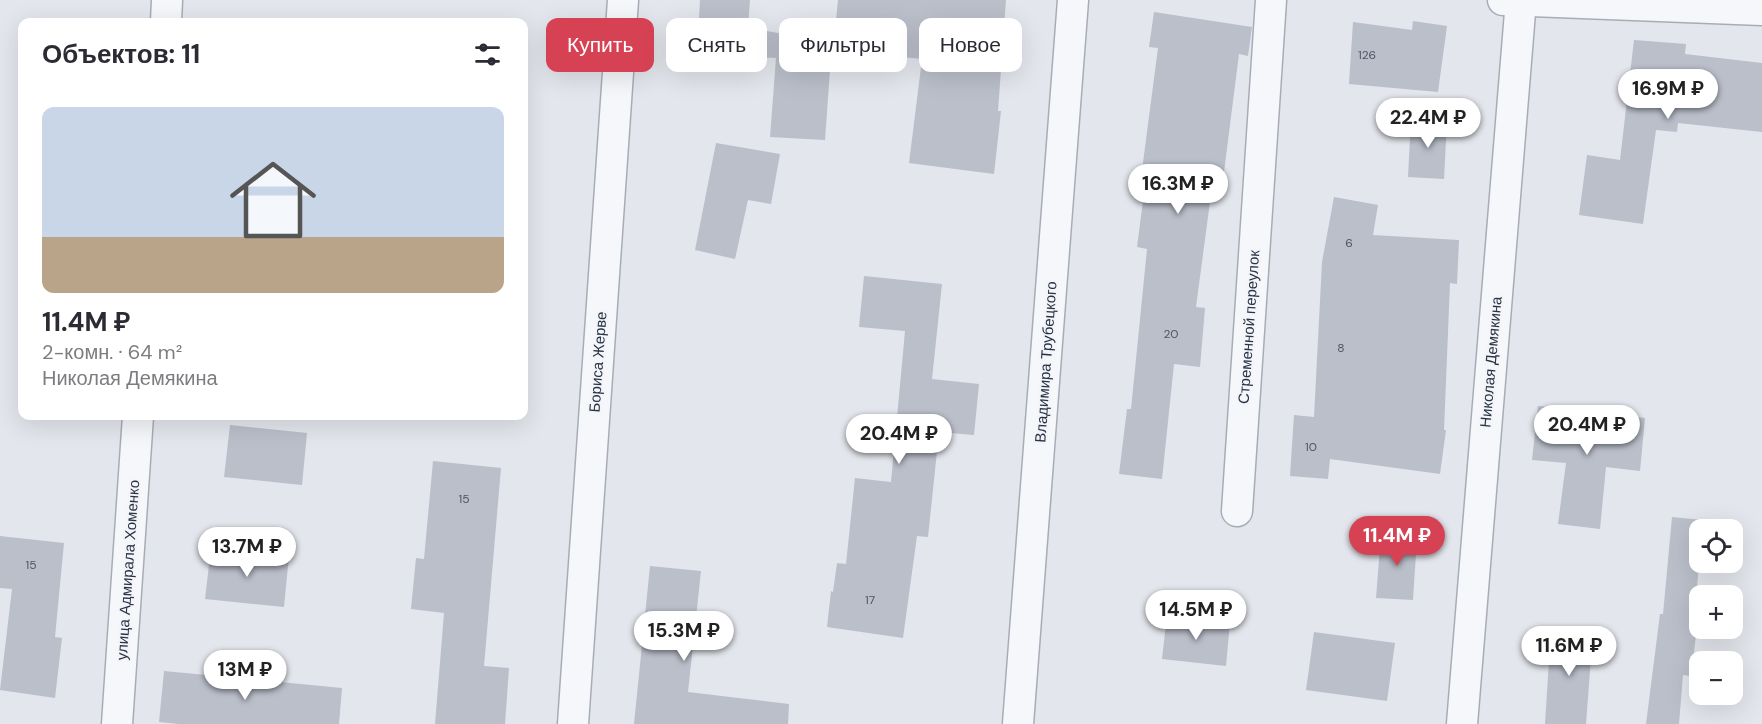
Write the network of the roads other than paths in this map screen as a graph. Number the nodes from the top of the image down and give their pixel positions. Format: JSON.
{"nodes":[{"id":1,"x":167,"y":0,"type":"edge"},
{"id":2,"x":623,"y":0,"type":"edge"},
{"id":3,"x":1073,"y":0,"type":"edge"},
{"id":4,"x":1271,"y":0,"type":"edge"},
{"id":5,"x":1515,"y":1,"type":"edge"},
{"id":6,"x":1762,"y":10,"type":"edge"},
{"id":7,"x":166,"y":18,"type":"edge"},
{"id":8,"x":138,"y":420,"type":"edge"},
{"id":9,"x":1237,"y":511,"type":"dead end"},
{"id":10,"x":117,"y":724,"type":"edge"},
{"id":11,"x":573,"y":724,"type":"edge"},
{"id":12,"x":1018,"y":724,"type":"edge"},
{"id":13,"x":1462,"y":724,"type":"edge"}],
"edges":[{"from":1,"to":7,"type":"street"},
{"from":2,"to":11,"type":"street","name":"Бориса Жерве"},
{"from":3,"to":12,"type":"street","name":"Владимира Трубецкого"},
{"from":4,"to":9,"type":"street","name":"Стременной переулок"},
{"from":5,"to":6,"type":"street"},
{"from":5,"to":13,"type":"street","name":"Николая Демякина"},
{"from":8,"to":10,"type":"street","name":"улица Адмирала Хоменко"}]}
